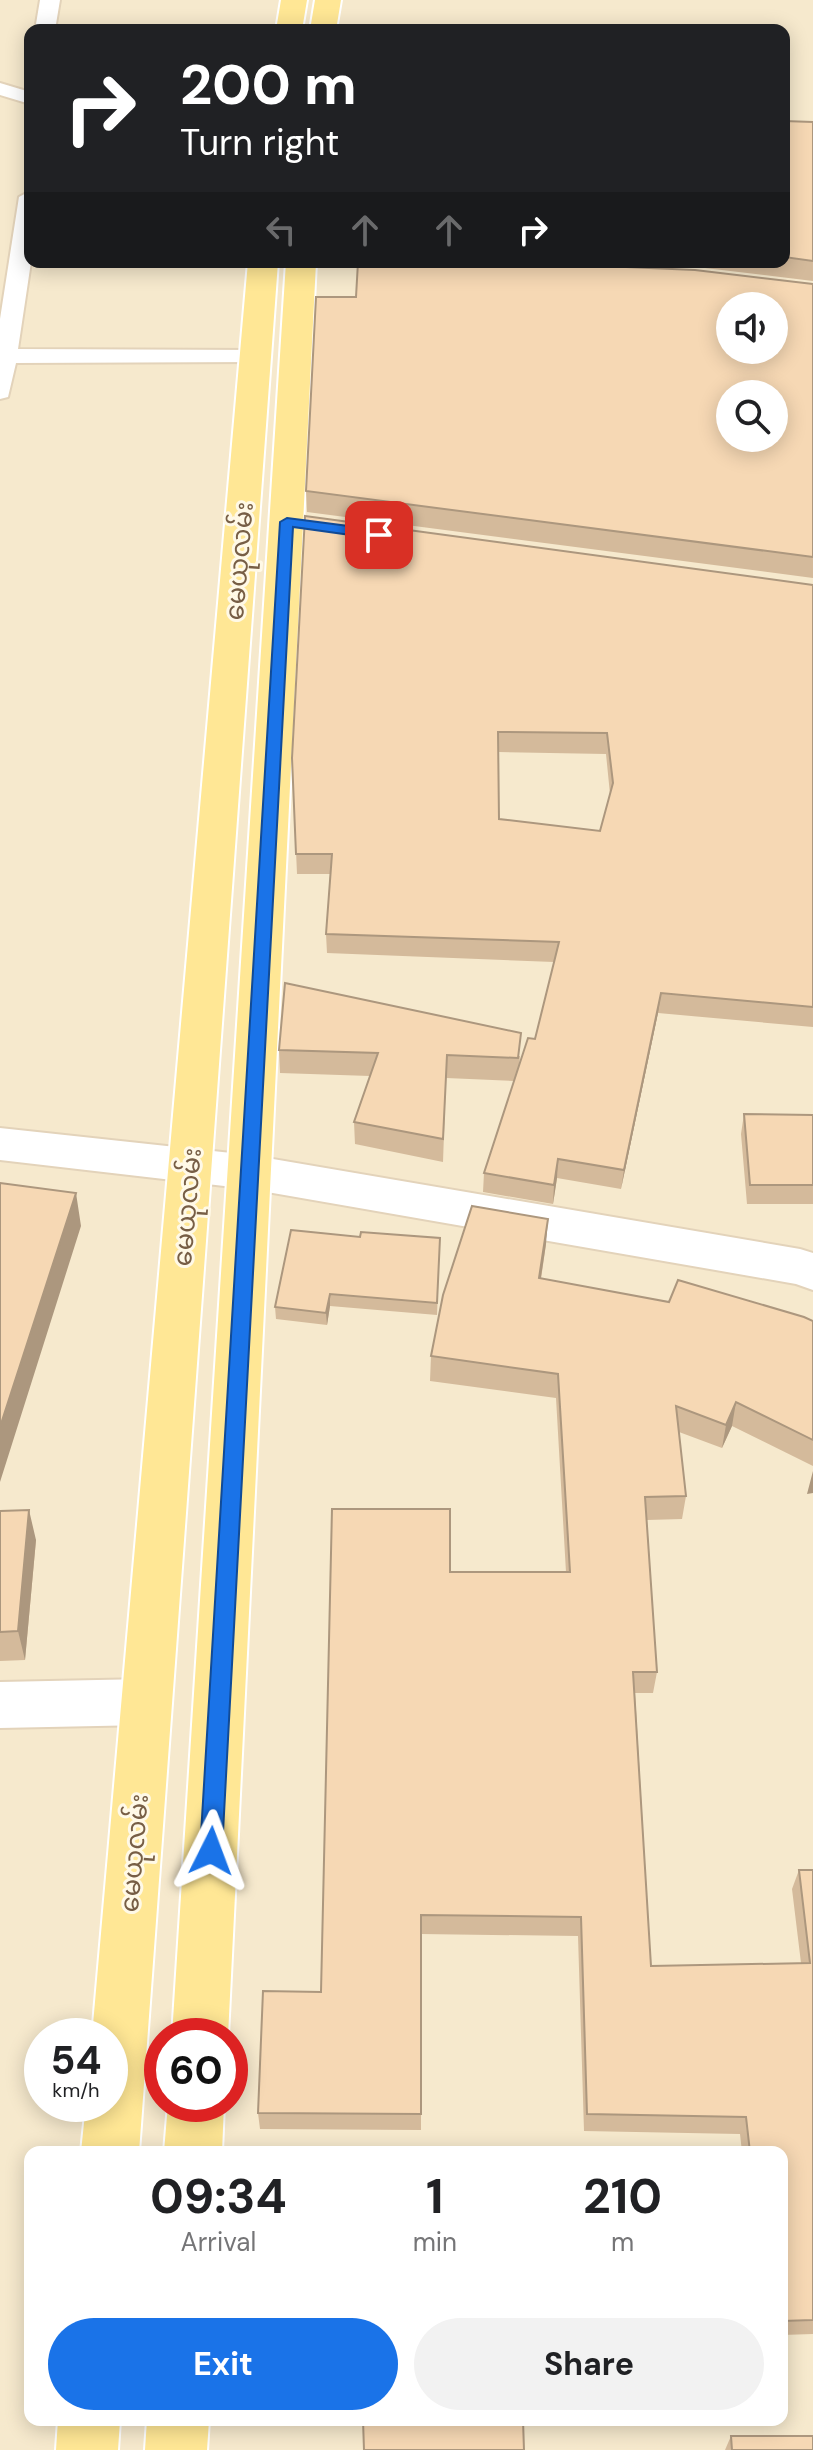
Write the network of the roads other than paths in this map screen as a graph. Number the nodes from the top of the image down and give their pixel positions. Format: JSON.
{"nodes":[{"id":1,"x":50,"y":0,"type":"edge"},
{"id":2,"x":294,"y":0,"type":"edge"},
{"id":3,"x":328,"y":0,"type":"edge"},
{"id":4,"x":46,"y":24,"type":"edge"},
{"id":5,"x":290,"y":24,"type":"edge"},
{"id":6,"x":324,"y":24,"type":"edge"},
{"id":7,"x":0,"y":89,"type":"edge"},
{"id":8,"x":24,"y":96,"type":"edge"},
{"id":9,"x":24,"y":238,"type":"edge"},
{"id":10,"x":262,"y":268,"type":"edge"},
{"id":11,"x":301,"y":268,"type":"edge"},
{"id":12,"x":611,"y":268,"type":"edge"},
{"id":13,"x":689,"y":278,"type":"edge"},
{"id":14,"x":7,"y":356,"type":"junction"},
{"id":15,"x":255,"y":357,"type":"junction"},
{"id":16,"x":0,"y":392,"type":"edge"},
{"id":17,"x":0,"y":1144,"type":"edge"},
{"id":18,"x":190,"y":1166,"type":"junction"},
{"id":19,"x":250,"y":1172,"type":"junction"},
{"id":20,"x":813,"y":1272,"type":"edge"},
{"id":21,"x":146,"y":1702,"type":"junction"},
{"id":22,"x":0,"y":1705,"type":"edge"},
{"id":23,"x":201,"y":2018,"type":"edge"},
{"id":24,"x":195,"y":2122,"type":"edge"},
{"id":25,"x":110,"y":2146,"type":"edge"},
{"id":26,"x":193,"y":2146,"type":"edge"},
{"id":27,"x":89,"y":2426,"type":"edge"},
{"id":28,"x":178,"y":2426,"type":"edge"},
{"id":29,"x":87,"y":2450,"type":"edge"},
{"id":30,"x":176,"y":2450,"type":"edge"}],
"edges":[{"from":1,"to":4,"type":"lane"},
{"from":2,"to":5,"type":"main road"},
{"from":3,"to":6,"type":"main road"},
{"from":7,"to":8,"type":"lane"},
{"from":9,"to":14,"type":"lane"},
{"from":10,"to":15,"type":"main road","name":"မေယုလမ်း"},
{"from":11,"to":19,"type":"main road","name":"မေယုလမ်း"},
{"from":12,"to":13,"type":"street"},
{"from":14,"to":15,"type":"lane"},
{"from":14,"to":16,"type":"lane"},
{"from":15,"to":18,"type":"main road","name":"မေယုလမ်း"},
{"from":17,"to":18,"type":"street"},
{"from":18,"to":19,"type":"street"},
{"from":18,"to":21,"type":"main road","name":"မေယုလမ်း"},
{"from":19,"to":20,"type":"street"},
{"from":19,"to":23,"type":"main road","name":"မေယုလမ်း"},
{"from":21,"to":22,"type":"street"},
{"from":21,"to":25,"type":"main road","name":"မေယုလမ်း"},
{"from":24,"to":26,"type":"main road"},
{"from":27,"to":29,"type":"main road"},
{"from":28,"to":30,"type":"main road"}]}
